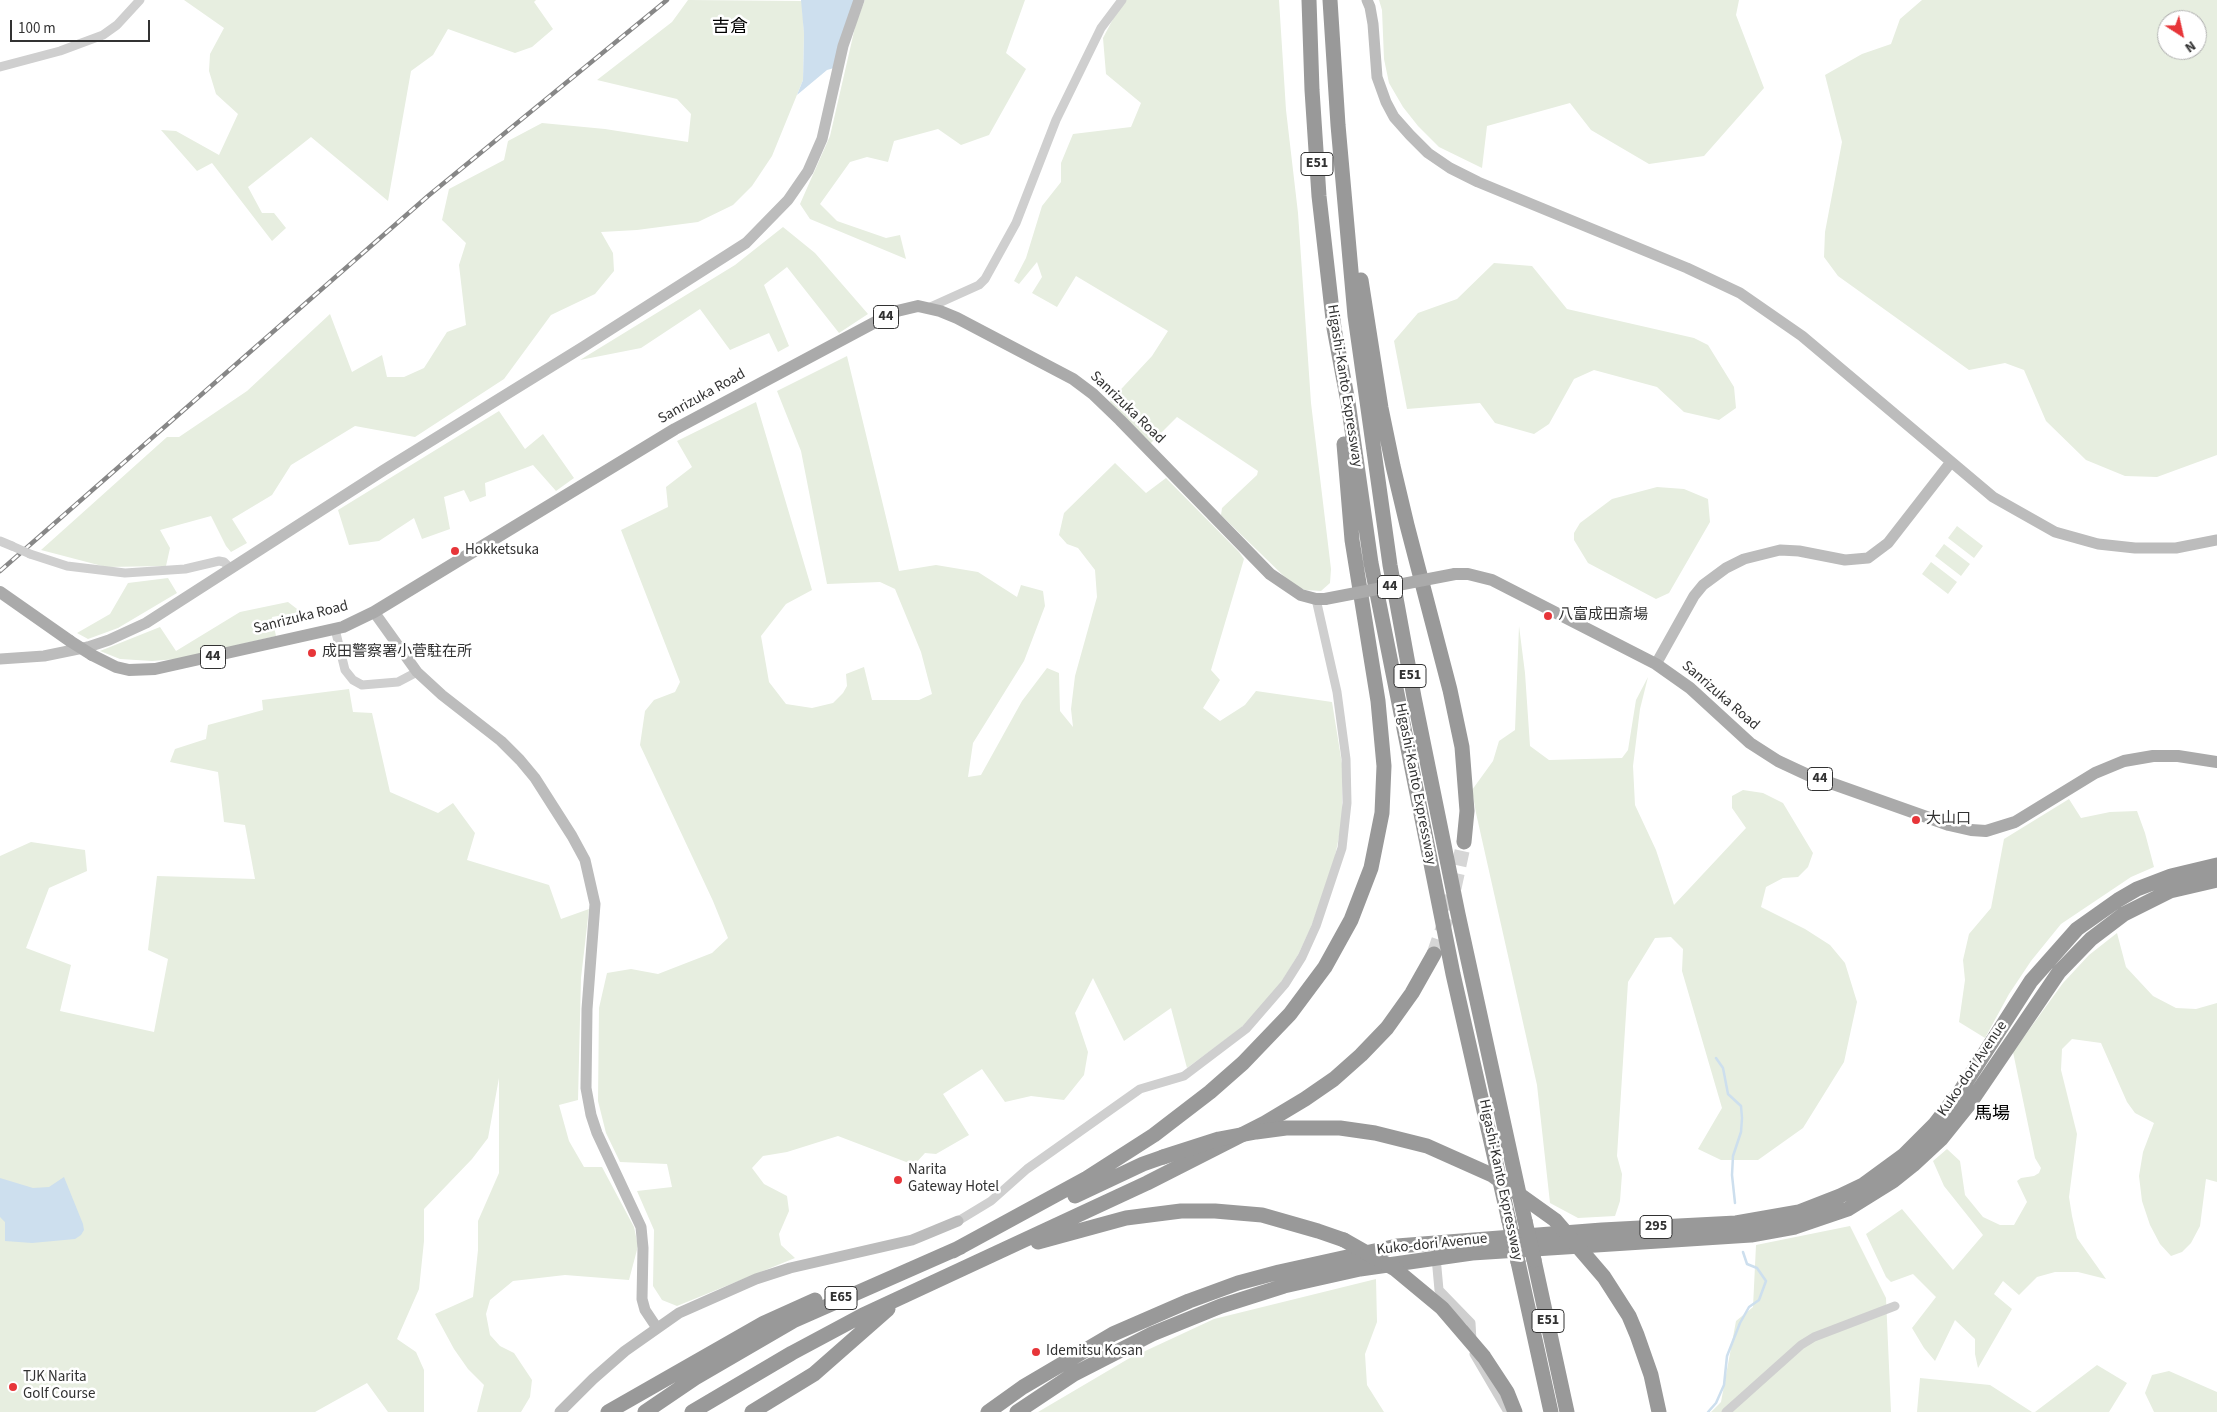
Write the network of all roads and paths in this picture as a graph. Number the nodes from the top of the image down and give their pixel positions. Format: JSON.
{"nodes":[{"id":1,"x":140,"y":0,"type":"edge"},
{"id":2,"x":859,"y":0,"type":"edge"},
{"id":3,"x":1122,"y":0,"type":"edge"},
{"id":4,"x":1309,"y":0,"type":"edge"},
{"id":5,"x":1330,"y":0,"type":"edge"},
{"id":6,"x":1367,"y":0,"type":"edge"},
{"id":7,"x":0,"y":67,"type":"edge"},
{"id":8,"x":1338,"y":125,"type":"junction"},
{"id":9,"x":928,"y":308,"type":"junction"},
{"id":10,"x":1334,"y":328,"type":"junction"},
{"id":11,"x":1951,"y":462,"type":"junction"},
{"id":12,"x":2217,"y":540,"type":"edge"},
{"id":13,"x":0,"y":541,"type":"edge"},
{"id":14,"x":231,"y":569,"type":"junction"},
{"id":15,"x":0,"y":592,"type":"edge"},
{"id":16,"x":1321,"y":599,"type":"junction"},
{"id":17,"x":374,"y":612,"type":"junction"},
{"id":18,"x":335,"y":629,"type":"junction"},
{"id":19,"x":0,"y":659,"type":"edge"},
{"id":20,"x":1656,"y":664,"type":"junction"},
{"id":21,"x":417,"y":672,"type":"junction"},
{"id":22,"x":2217,"y":762,"type":"edge"},
{"id":23,"x":1464,"y":842,"type":"tunnel mouth"},
{"id":24,"x":2217,"y":865,"type":"edge"},
{"id":25,"x":2217,"y":880,"type":"edge"},
{"id":26,"x":1434,"y":954,"type":"tunnel mouth"},
{"id":27,"x":958,"y":1221,"type":"joint"},
{"id":28,"x":953,"y":1251,"type":"junction"},
{"id":29,"x":1436,"y":1257,"type":"junction"},
{"id":30,"x":978,"y":1262,"type":"junction"},
{"id":31,"x":893,"y":1277,"type":"junction"},
{"id":32,"x":928,"y":1284,"type":"junction"},
{"id":33,"x":1895,"y":1306,"type":"dead end"},
{"id":34,"x":657,"y":1328,"type":"junction"},
{"id":35,"x":564,"y":1410,"type":"edge"},
{"id":36,"x":608,"y":1412,"type":"edge"},
{"id":37,"x":645,"y":1412,"type":"edge"},
{"id":38,"x":692,"y":1412,"type":"edge"},
{"id":39,"x":752,"y":1412,"type":"edge"},
{"id":40,"x":988,"y":1412,"type":"edge"},
{"id":41,"x":1017,"y":1412,"type":"edge"},
{"id":42,"x":1508,"y":1412,"type":"edge"},
{"id":43,"x":1515,"y":1412,"type":"edge"},
{"id":44,"x":1551,"y":1412,"type":"edge"},
{"id":45,"x":1567,"y":1412,"type":"edge"},
{"id":46,"x":1659,"y":1412,"type":"edge"},
{"id":47,"x":1726,"y":1412,"type":"edge"}],
"edges":[{"from":1,"to":7,"type":"street"},
{"from":2,"to":14,"type":"street"},
{"from":3,"to":9,"type":"street"},
{"from":4,"to":10,"type":"highway","name":"Higashi-Kanto Expressway","number":"E51"},
{"from":5,"to":8,"type":"highway","name":"Higashi-Kanto Expressway","number":"E51"},
{"from":6,"to":11,"type":"street"},
{"from":8,"to":23,"type":"highway"},
{"from":8,"to":45,"type":"highway","name":"Higashi-Kanto Expressway","number":"E51","bridge":true},
{"from":9,"to":16,"type":"main road","name":"Sanrizuka Road","number":"44"},
{"from":9,"to":17,"type":"main road","name":"Sanrizuka Road","number":"44"},
{"from":10,"to":28,"type":"highway"},
{"from":10,"to":44,"type":"highway","name":"Higashi-Kanto Expressway","number":"E51","bridge":true},
{"from":11,"to":12,"type":"street"},
{"from":11,"to":20,"type":"street"},
{"from":13,"to":14,"type":"street","bridge":true},
{"from":14,"to":19,"type":"street"},
{"from":15,"to":18,"type":"main road","name":"Sanrizuka Road","number":"44","bridge":true},
{"from":16,"to":20,"type":"main road","name":"Sanrizuka Road","number":"44","bridge":true},
{"from":16,"to":27,"type":"street"},
{"from":17,"to":18,"type":"main road","name":"Sanrizuka Road","number":"44"},
{"from":17,"to":21,"type":"street"},
{"from":18,"to":21,"type":"street"},
{"from":20,"to":22,"type":"main road","name":"Sanrizuka Road","number":"44"},
{"from":21,"to":34,"type":"street"},
{"from":24,"to":40,"type":"highway","name":"Kuko-dori Avenue","number":"295"},
{"from":25,"to":29,"type":"highway","name":"Kuko-dori Avenue","number":"295"},
{"from":26,"to":30,"type":"highway"},
{"from":27,"to":34,"type":"street"},
{"from":28,"to":31,"type":"highway","number":"E65"},
{"from":28,"to":46,"type":"highway","bridge":true},
{"from":29,"to":41,"type":"highway","name":"Kuko-dori Avenue","number":"295"},
{"from":29,"to":42,"type":"street"},
{"from":30,"to":32,"type":"highway","number":"E65"},
{"from":30,"to":43,"type":"highway","bridge":true},
{"from":31,"to":36,"type":"highway"},
{"from":31,"to":37,"type":"highway","number":"E65"},
{"from":32,"to":38,"type":"highway","number":"E65"},
{"from":32,"to":39,"type":"highway"},
{"from":33,"to":47,"type":"street"},
{"from":34,"to":35,"type":"street"}]}
